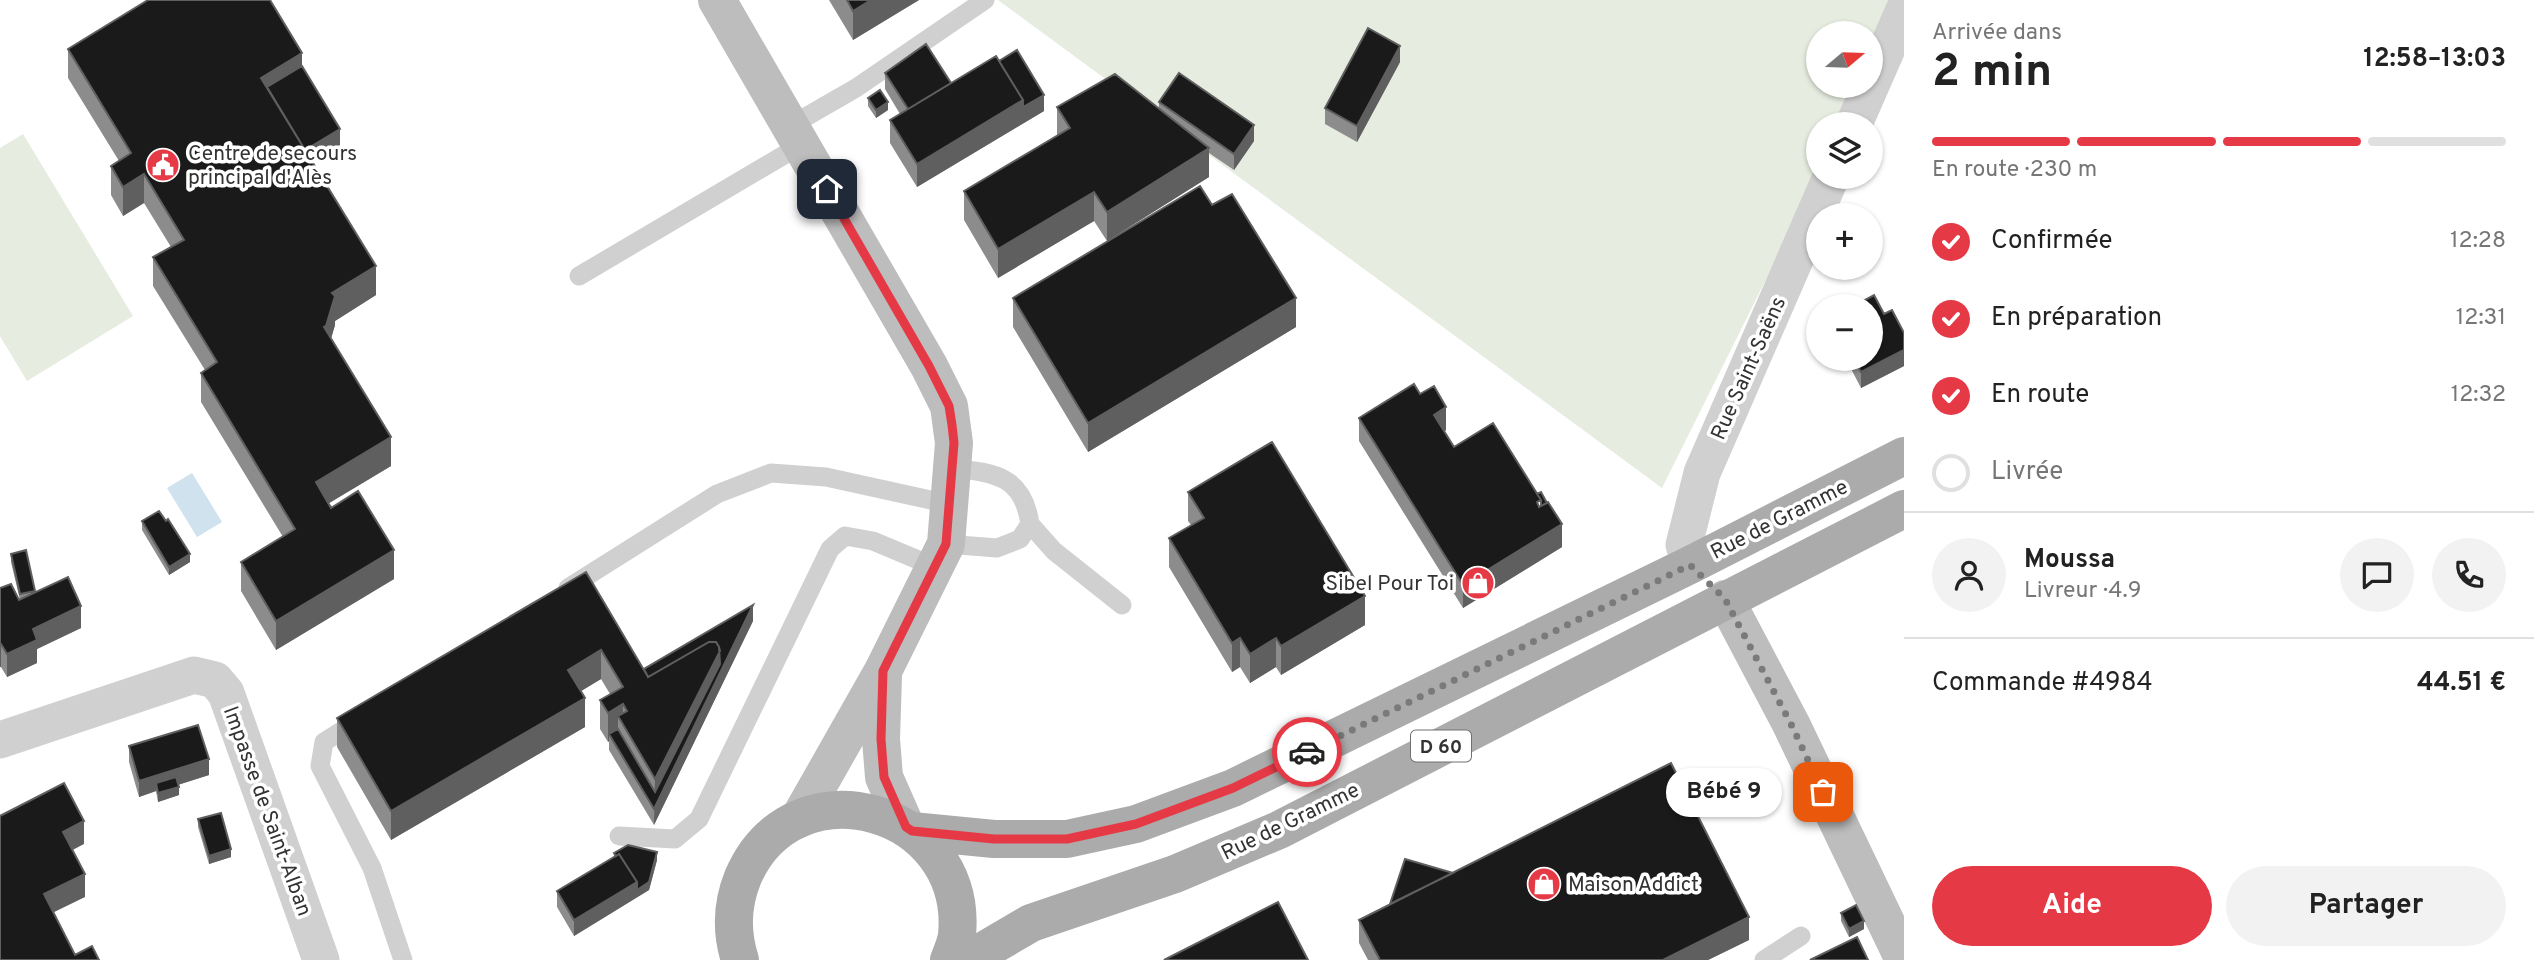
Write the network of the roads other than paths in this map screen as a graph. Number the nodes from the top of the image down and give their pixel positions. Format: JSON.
{"nodes":[{"id":1,"x":717,"y":0,"type":"edge"},
{"id":2,"x":985,"y":0,"type":"edge"},
{"id":3,"x":1904,"y":10,"type":"edge"},
{"id":4,"x":1859,"y":112,"type":"edge"},
{"id":5,"x":795,"y":136,"type":"junction"},
{"id":6,"x":1826,"y":189,"type":"edge"},
{"id":7,"x":579,"y":276,"type":"dead end"},
{"id":8,"x":1904,"y":456,"type":"edge"},
{"id":9,"x":951,"y":486,"type":"junction"},
{"id":10,"x":1904,"y":509,"type":"edge"},
{"id":11,"x":1030,"y":524,"type":"junction"},
{"id":12,"x":941,"y":556,"type":"junction"},
{"id":13,"x":1690,"y":565,"type":"junction"},
{"id":14,"x":555,"y":596,"type":"edge"},
{"id":15,"x":1725,"y":599,"type":"junction"},
{"id":16,"x":1122,"y":605,"type":"dead end"},
{"id":17,"x":1500,"y":658,"type":"junction"},
{"id":18,"x":883,"y":671,"type":"junction"},
{"id":19,"x":1522,"y":704,"type":"junction"},
{"id":20,"x":370,"y":713,"type":"edge"},
{"id":21,"x":0,"y":740,"type":"edge"},
{"id":22,"x":799,"y":819,"type":"junction"},
{"id":23,"x":909,"y":829,"type":"junction"},
{"id":24,"x":619,"y":836,"type":"dead end"},
{"id":25,"x":733,"y":923,"type":"junction"},
{"id":26,"x":1801,"y":936,"type":"dead end"},
{"id":27,"x":321,"y":960,"type":"edge"},
{"id":28,"x":403,"y":960,"type":"edge"},
{"id":29,"x":709,"y":960,"type":"edge"},
{"id":30,"x":740,"y":960,"type":"edge"},
{"id":31,"x":949,"y":960,"type":"edge"},
{"id":32,"x":968,"y":960,"type":"edge"},
{"id":33,"x":1764,"y":960,"type":"edge"},
{"id":34,"x":1904,"y":960,"type":"edge"}],
"edges":[{"from":1,"to":5,"type":"street"},
{"from":2,"to":5,"type":"lane"},
{"from":3,"to":4,"type":"street"},
{"from":5,"to":7,"type":"lane"},
{"from":5,"to":9,"type":"street"},
{"from":6,"to":13,"type":"street","name":"Rue Saint-Saëns"},
{"from":8,"to":13,"type":"main road","name":"Rue de Gramme","number":"D 60"},
{"from":9,"to":11,"type":"lane"},
{"from":9,"to":12,"type":"street"},
{"from":9,"to":14,"type":"lane"},
{"from":10,"to":15,"type":"main road","name":"Rue de Gramme","number":"D 60"},
{"from":11,"to":12,"type":"lane"},
{"from":11,"to":16,"type":"lane"},
{"from":12,"to":18,"type":"street"},
{"from":12,"to":24,"type":"lane"},
{"from":13,"to":15,"type":"main road"},
{"from":13,"to":17,"type":"main road","name":"Rue de Gramme","number":"D 60"},
{"from":15,"to":19,"type":"main road","name":"Rue de Gramme","number":"D 60"},
{"from":15,"to":34,"type":"street"},
{"from":17,"to":19,"type":"main road"},
{"from":17,"to":23,"type":"main road","name":"Rue de Gramme","number":"D 60"},
{"from":18,"to":22,"type":"street"},
{"from":18,"to":23,"type":"street"},
{"from":19,"to":32,"type":"main road","name":"Rue de Gramme","number":"D 60"},
{"from":20,"to":28,"type":"lane"},
{"from":21,"to":27,"type":"street","name":"Impasse de Saint-Alban"},
{"from":22,"to":23,"type":"main road"},
{"from":22,"to":25,"type":"main road"},
{"from":23,"to":31,"type":"main road"},
{"from":25,"to":29,"type":"main road"},
{"from":25,"to":30,"type":"main road"},
{"from":26,"to":33,"type":"lane"}]}
